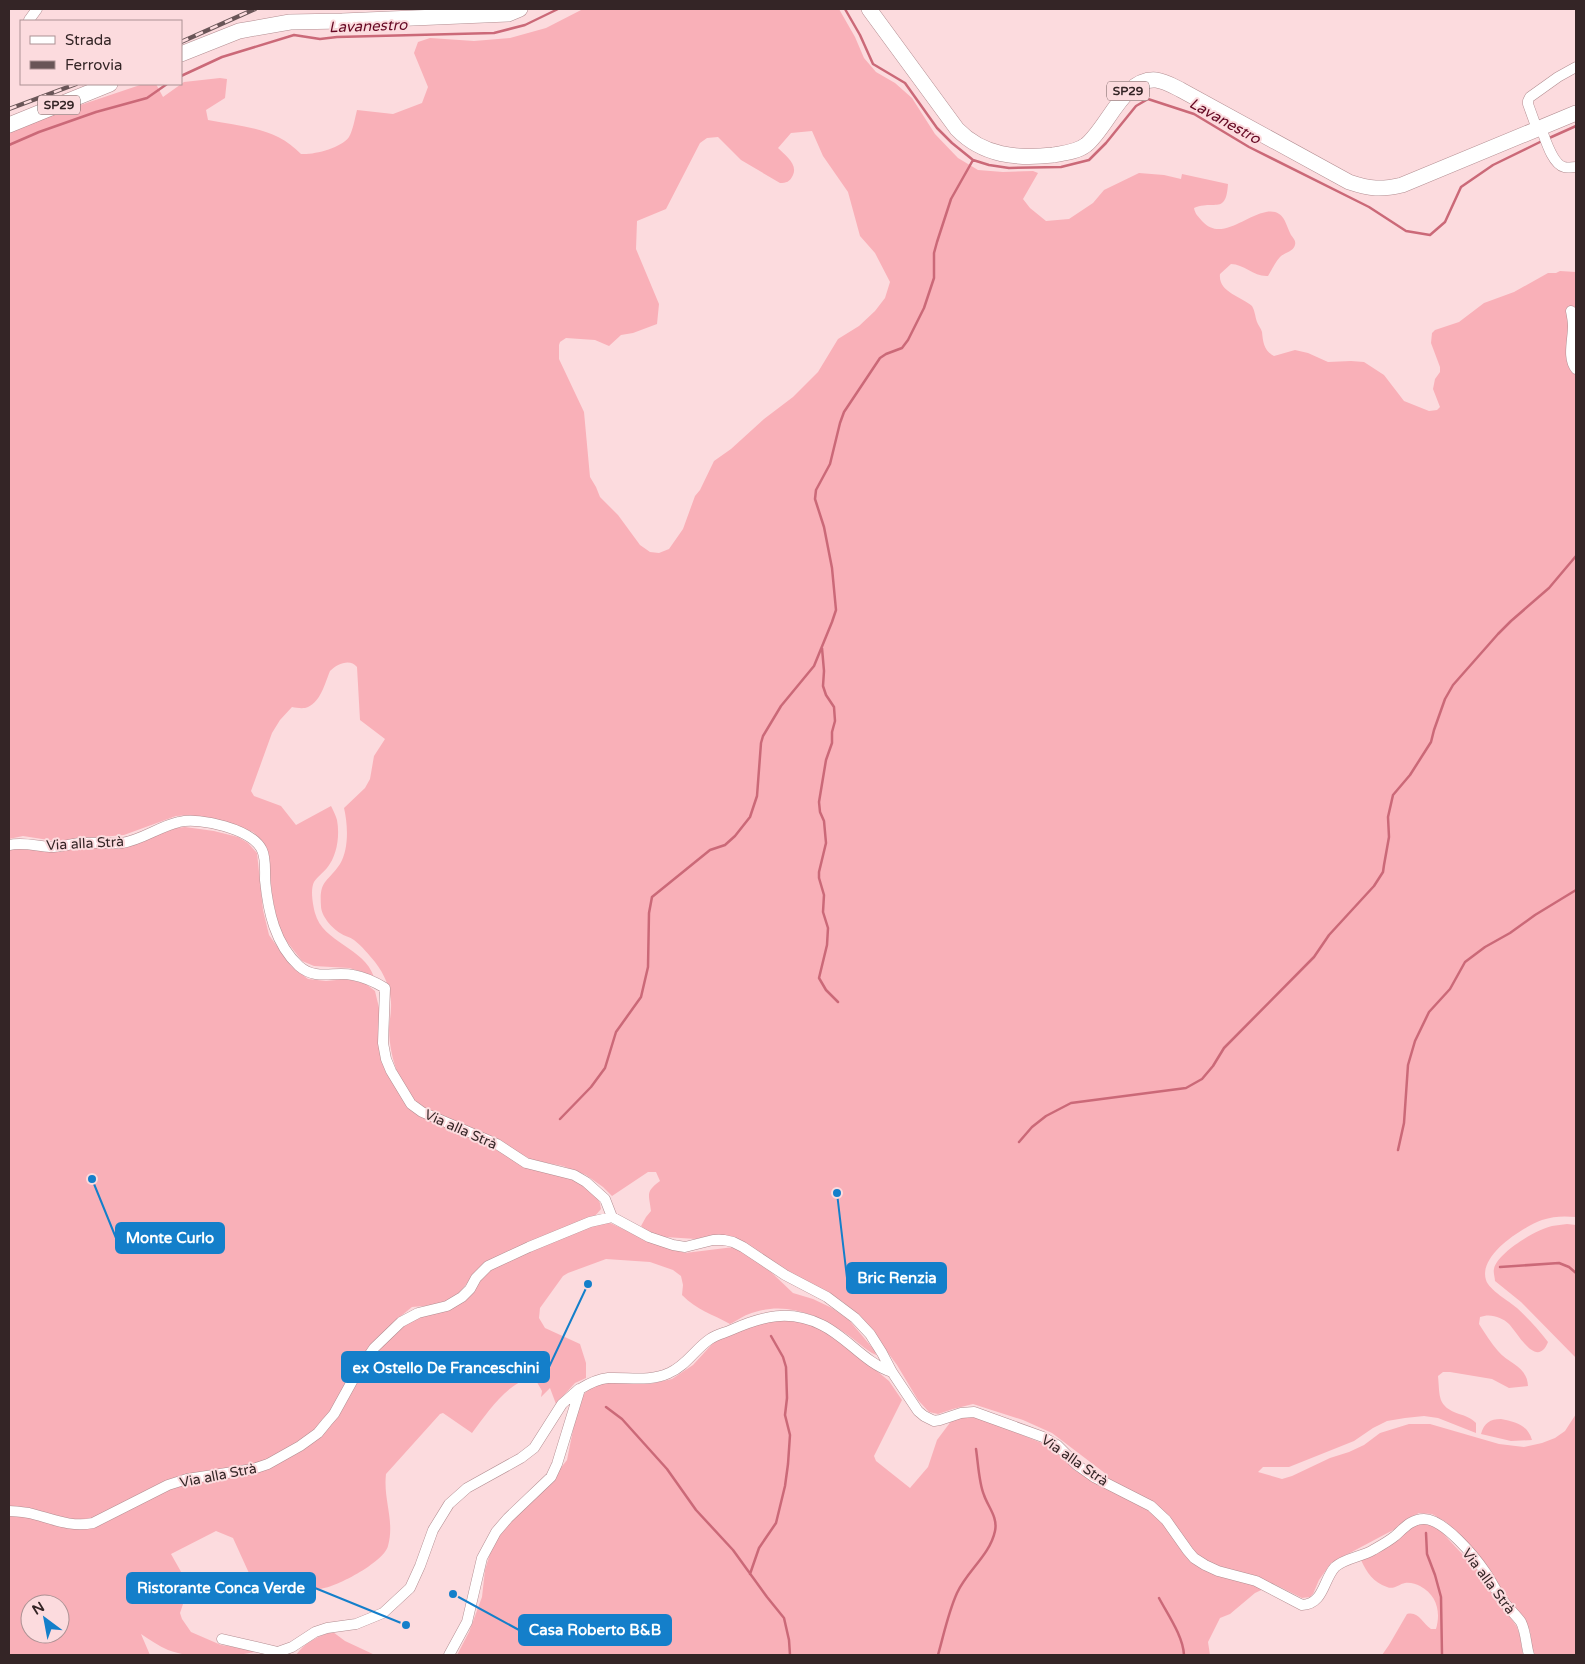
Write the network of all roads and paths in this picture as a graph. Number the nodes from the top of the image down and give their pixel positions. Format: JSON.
{"nodes":[{"id":1,"x":37,"y":9,"type":"edge"},
{"id":2,"x":520,"y":9,"type":"edge"},
{"id":3,"x":869,"y":9,"type":"edge"},
{"id":4,"x":29,"y":20,"type":"edge"},
{"id":5,"x":182,"y":54,"type":"edge"},
{"id":6,"x":1576,"y":67,"type":"edge"},
{"id":7,"x":108,"y":85,"type":"edge"},
{"id":8,"x":1576,"y":113,"type":"edge"},
{"id":9,"x":9,"y":125,"type":"edge"},
{"id":10,"x":1539,"y":129,"type":"junction"},
{"id":11,"x":1576,"y":167,"type":"edge"},
{"id":12,"x":1571,"y":311,"type":"dead end"},
{"id":13,"x":1576,"y":370,"type":"edge"},
{"id":14,"x":9,"y":845,"type":"edge"},
{"id":15,"x":612,"y":1217,"type":"junction"},
{"id":16,"x":892,"y":1372,"type":"junction"},
{"id":17,"x":580,"y":1389,"type":"junction"},
{"id":18,"x":9,"y":1510,"type":"edge"},
{"id":19,"x":222,"y":1639,"type":"dead end"},
{"id":20,"x":305,"y":1639,"type":"junction"},
{"id":21,"x":294,"y":1655,"type":"edge"},
{"id":22,"x":449,"y":1655,"type":"edge"},
{"id":23,"x":1529,"y":1655,"type":"edge"}],
"edges":[{"from":1,"to":4,"type":"street"},
{"from":2,"to":5,"type":"main road"},
{"from":3,"to":10,"type":"main road","number":"SP29"},
{"from":6,"to":10,"type":"street"},
{"from":7,"to":9,"type":"main road","number":"SP29"},
{"from":8,"to":10,"type":"main road","number":"SP29"},
{"from":10,"to":11,"type":"street"},
{"from":12,"to":13,"type":"street"},
{"from":14,"to":15,"type":"street","name":"Via alla Strà"},
{"from":15,"to":16,"type":"street","name":"Via alla Strà"},
{"from":15,"to":18,"type":"street","name":"Via alla Strà"},
{"from":16,"to":17,"type":"street","name":"Via alla Strà"},
{"from":16,"to":23,"type":"street","name":"Via alla Strà"},
{"from":17,"to":20,"type":"street","name":"Via alla Strà"},
{"from":17,"to":22,"type":"street"},
{"from":19,"to":20,"type":"street","name":"Via alla Strà"},
{"from":20,"to":21,"type":"street"}]}
